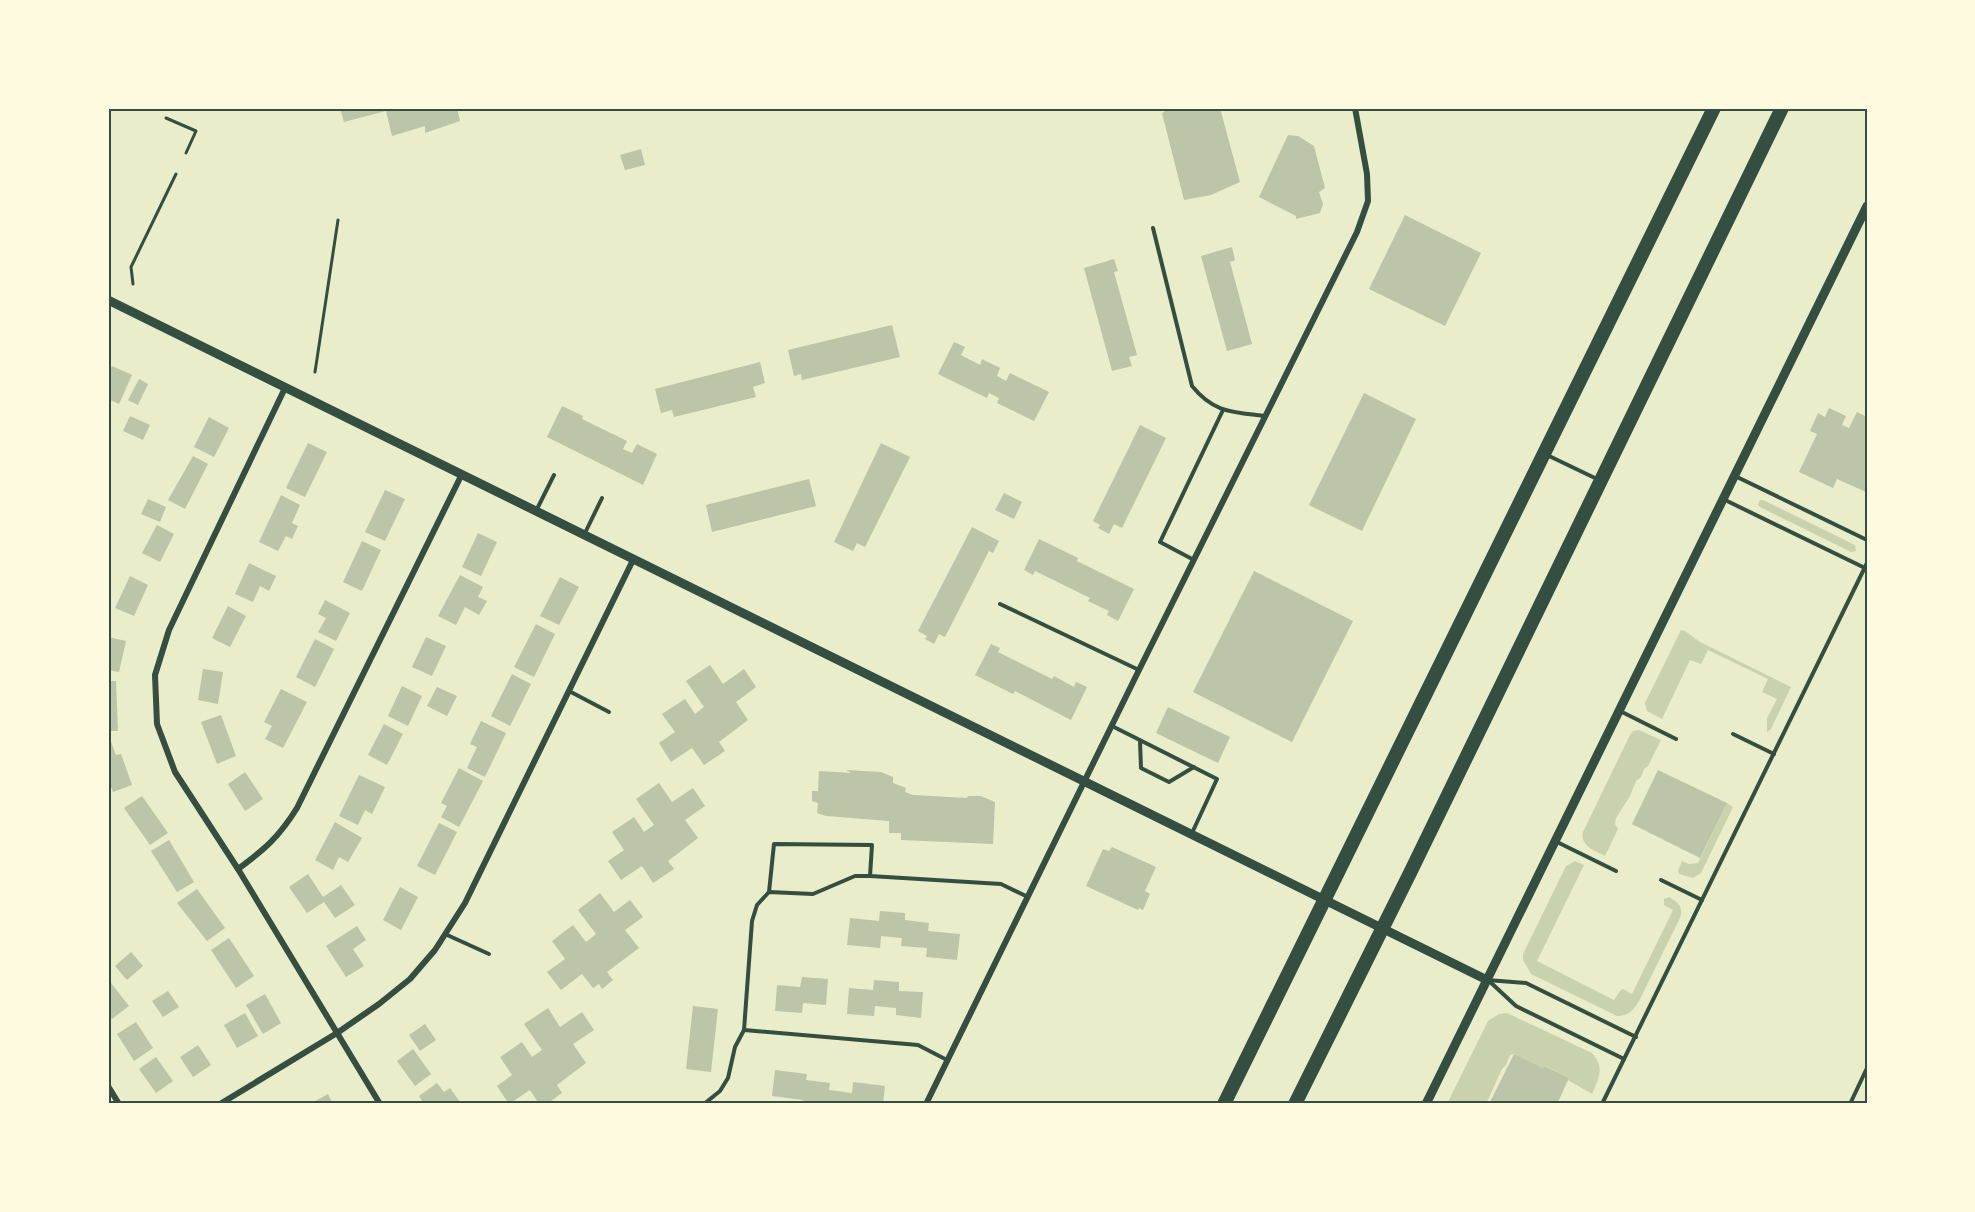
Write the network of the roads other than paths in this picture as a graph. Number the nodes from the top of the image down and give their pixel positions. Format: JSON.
{"nodes":[{"id":1,"x":1355,"y":108,"type":"edge"},
{"id":2,"x":1714,"y":108,"type":"edge"},
{"id":3,"x":1782,"y":108,"type":"edge"},
{"id":4,"x":1788,"y":108,"type":"edge"},
{"id":5,"x":1741,"y":193,"type":"junction"},
{"id":6,"x":1867,"y":206,"type":"edge"},
{"id":7,"x":1154,"y":228,"type":"dead end"},
{"id":8,"x":108,"y":300,"type":"edge"},
{"id":9,"x":285,"y":388,"type":"junction"},
{"id":10,"x":1223,"y":410,"type":"junction"},
{"id":11,"x":1266,"y":416,"type":"junction"},
{"id":12,"x":1546,"y":454,"type":"junction"},
{"id":13,"x":554,"y":475,"type":"dead end"},
{"id":14,"x":462,"y":476,"type":"junction"},
{"id":15,"x":1734,"y":476,"type":"junction"},
{"id":16,"x":1601,"y":481,"type":"junction"},
{"id":17,"x":602,"y":498,"type":"dead end"},
{"id":18,"x":1723,"y":499,"type":"junction"},
{"id":19,"x":535,"y":512,"type":"junction"},
{"id":20,"x":584,"y":536,"type":"junction"},
{"id":21,"x":1867,"y":540,"type":"edge"},
{"id":22,"x":633,"y":560,"type":"junction"},
{"id":23,"x":1194,"y":560,"type":"junction"},
{"id":24,"x":1866,"y":566,"type":"edge"},
{"id":25,"x":1000,"y":603,"type":"dead end"},
{"id":26,"x":1139,"y":670,"type":"junction"},
{"id":27,"x":569,"y":691,"type":"junction"},
{"id":28,"x":1619,"y":710,"type":"junction"},
{"id":29,"x":609,"y":712,"type":"dead end"},
{"id":30,"x":1112,"y":726,"type":"junction"},
{"id":31,"x":1733,"y":734,"type":"dead end"},
{"id":32,"x":1676,"y":739,"type":"dead end"},
{"id":33,"x":1140,"y":741,"type":"junction"},
{"id":34,"x":1774,"y":754,"type":"junction"},
{"id":35,"x":1194,"y":767,"type":"junction"},
{"id":36,"x":1085,"y":782,"type":"junction"},
{"id":37,"x":1191,"y":834,"type":"junction"},
{"id":38,"x":1555,"y":841,"type":"junction"},
{"id":39,"x":238,"y":869,"type":"junction"},
{"id":40,"x":1616,"y":871,"type":"dead end"},
{"id":41,"x":870,"y":876,"type":"junction"},
{"id":42,"x":1661,"y":880,"type":"dead end"},
{"id":43,"x":769,"y":892,"type":"junction"},
{"id":44,"x":1029,"y":898,"type":"junction"},
{"id":45,"x":1702,"y":900,"type":"junction"},
{"id":46,"x":445,"y":934,"type":"junction"},
{"id":47,"x":489,"y":954,"type":"dead end"},
{"id":48,"x":1487,"y":980,"type":"junction"},
{"id":49,"x":744,"y":1030,"type":"junction"},
{"id":50,"x":337,"y":1033,"type":"junction"},
{"id":51,"x":1636,"y":1037,"type":"junction"},
{"id":52,"x":1624,"y":1059,"type":"junction"},
{"id":53,"x":948,"y":1060,"type":"junction"},
{"id":54,"x":1867,"y":1068,"type":"edge"},
{"id":55,"x":108,"y":1086,"type":"edge"},
{"id":56,"x":119,"y":1104,"type":"edge"},
{"id":57,"x":220,"y":1104,"type":"edge"},
{"id":58,"x":380,"y":1104,"type":"edge"},
{"id":59,"x":704,"y":1104,"type":"edge"},
{"id":60,"x":926,"y":1104,"type":"edge"},
{"id":61,"x":1224,"y":1104,"type":"edge"},
{"id":62,"x":1294,"y":1104,"type":"edge"},
{"id":63,"x":1426,"y":1104,"type":"edge"},
{"id":64,"x":1602,"y":1104,"type":"edge"},
{"id":65,"x":1850,"y":1104,"type":"edge"}],
"edges":[{"from":1,"to":11,"type":"street"},
{"from":2,"to":12,"type":"highway"},
{"from":3,"to":5,"type":"highway"},
{"from":4,"to":5,"type":"highway"},
{"from":5,"to":16,"type":"highway"},
{"from":6,"to":15,"type":"street"},
{"from":7,"to":10,"type":"lane"},
{"from":8,"to":9,"type":"street"},
{"from":9,"to":14,"type":"street"},
{"from":9,"to":39,"type":"street"},
{"from":10,"to":11,"type":"lane"},
{"from":10,"to":23,"type":"lane"},
{"from":11,"to":23,"type":"street"},
{"from":12,"to":16,"type":"lane"},
{"from":12,"to":61,"type":"highway"},
{"from":13,"to":19,"type":"lane"},
{"from":14,"to":19,"type":"street"},
{"from":14,"to":39,"type":"street"},
{"from":15,"to":18,"type":"street"},
{"from":15,"to":21,"type":"lane"},
{"from":16,"to":62,"type":"highway"},
{"from":17,"to":20,"type":"lane"},
{"from":18,"to":24,"type":"lane"},
{"from":18,"to":28,"type":"street"},
{"from":19,"to":20,"type":"street"},
{"from":20,"to":22,"type":"street"},
{"from":22,"to":27,"type":"street"},
{"from":22,"to":36,"type":"street"},
{"from":23,"to":26,"type":"street"},
{"from":24,"to":34,"type":"lane"},
{"from":25,"to":26,"type":"lane"},
{"from":26,"to":30,"type":"street"},
{"from":27,"to":29,"type":"lane"},
{"from":27,"to":46,"type":"street"},
{"from":28,"to":32,"type":"lane"},
{"from":28,"to":38,"type":"street"},
{"from":30,"to":33,"type":"lane"},
{"from":30,"to":36,"type":"street"},
{"from":31,"to":34,"type":"lane"},
{"from":33,"to":35,"type":"lane"},
{"from":33,"to":35,"type":"lane"},
{"from":34,"to":45,"type":"lane"},
{"from":35,"to":37,"type":"lane"},
{"from":36,"to":37,"type":"street"},
{"from":36,"to":44,"type":"street"},
{"from":37,"to":48,"type":"street"},
{"from":38,"to":40,"type":"lane"},
{"from":38,"to":48,"type":"street"},
{"from":39,"to":50,"type":"street"},
{"from":41,"to":43,"type":"lane"},
{"from":41,"to":43,"type":"lane"},
{"from":41,"to":44,"type":"lane"},
{"from":42,"to":45,"type":"lane"},
{"from":43,"to":49,"type":"lane"},
{"from":44,"to":53,"type":"street"},
{"from":45,"to":51,"type":"lane"},
{"from":46,"to":47,"type":"lane"},
{"from":46,"to":50,"type":"street"},
{"from":48,"to":51,"type":"lane"},
{"from":48,"to":52,"type":"lane"},
{"from":48,"to":63,"type":"street"},
{"from":49,"to":53,"type":"lane"},
{"from":49,"to":59,"type":"lane"},
{"from":50,"to":57,"type":"street"},
{"from":50,"to":58,"type":"street"},
{"from":51,"to":52,"type":"lane"},
{"from":52,"to":64,"type":"lane"},
{"from":53,"to":60,"type":"street"},
{"from":54,"to":65,"type":"lane"},
{"from":55,"to":56,"type":"street"}]}
